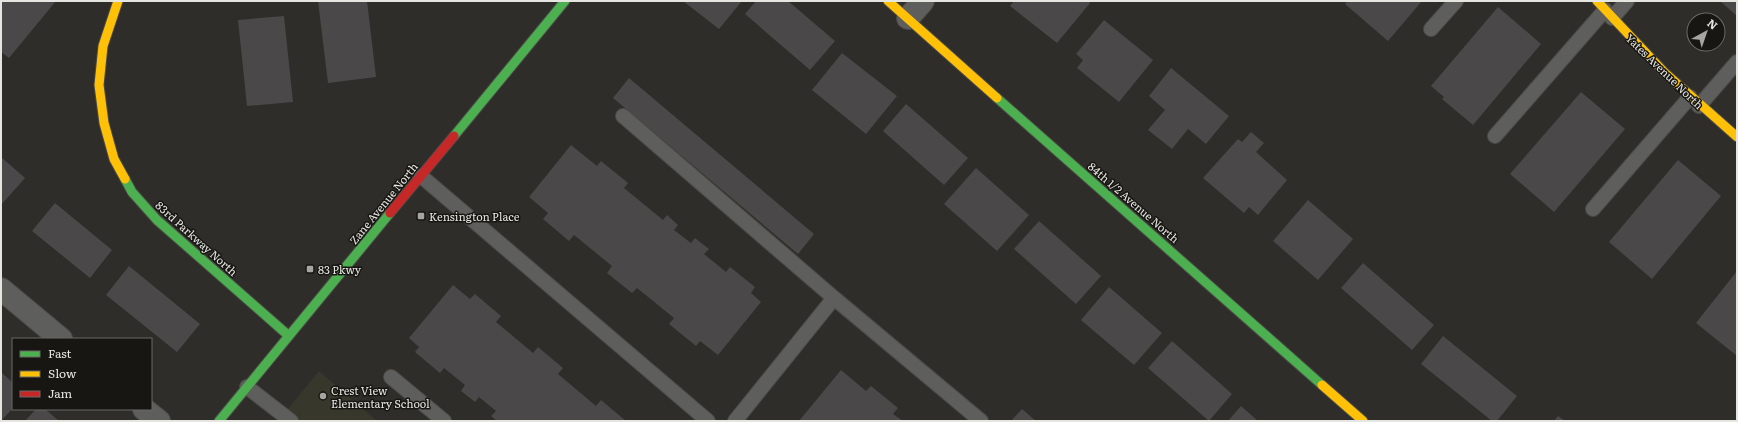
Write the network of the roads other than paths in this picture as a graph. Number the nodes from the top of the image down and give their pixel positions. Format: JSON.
{"nodes":[{"id":1,"x":118,"y":1,"type":"edge"},
{"id":2,"x":565,"y":1,"type":"edge"},
{"id":3,"x":888,"y":1,"type":"edge"},
{"id":4,"x":923,"y":1,"type":"edge"},
{"id":5,"x":1456,"y":1,"type":"edge"},
{"id":6,"x":1627,"y":1,"type":"edge"},
{"id":7,"x":1604,"y":10,"type":"edge"},
{"id":8,"x":908,"y":18,"type":"junction"},
{"id":9,"x":1431,"y":29,"type":"dead end"},
{"id":10,"x":1737,"y":62,"type":"edge"},
{"id":11,"x":1694,"y":101,"type":"junction"},
{"id":12,"x":623,"y":116,"type":"dead end"},
{"id":13,"x":1495,"y":136,"type":"dead end"},
{"id":14,"x":1737,"y":137,"type":"edge"},
{"id":15,"x":421,"y":176,"type":"junction"},
{"id":16,"x":1594,"y":209,"type":"dead end"},
{"id":17,"x":1,"y":289,"type":"edge"},
{"id":18,"x":834,"y":298,"type":"junction"},
{"id":19,"x":289,"y":336,"type":"junction"},
{"id":20,"x":60,"y":338,"type":"edge"},
{"id":21,"x":391,"y":377,"type":"dead end"},
{"id":22,"x":247,"y":387,"type":"junction"},
{"id":23,"x":145,"y":410,"type":"edge"},
{"id":24,"x":159,"y":421,"type":"edge"},
{"id":25,"x":219,"y":421,"type":"edge"},
{"id":26,"x":291,"y":421,"type":"edge"},
{"id":27,"x":444,"y":421,"type":"edge"},
{"id":28,"x":708,"y":421,"type":"edge"},
{"id":29,"x":735,"y":421,"type":"edge"},
{"id":30,"x":980,"y":421,"type":"edge"},
{"id":31,"x":1363,"y":421,"type":"edge"}],
"edges":[{"from":1,"to":19,"type":"street","name":"83rd Parkway North"},
{"from":2,"to":15,"type":"street","name":"Zane Avenue North"},
{"from":3,"to":8,"type":"street","name":"84th 1/2 Avenue North"},
{"from":4,"to":8,"type":"street"},
{"from":5,"to":9,"type":"lane"},
{"from":6,"to":7,"type":"lane"},
{"from":7,"to":11,"type":"street","name":"Yates Avenue North"},
{"from":7,"to":13,"type":"lane"},
{"from":8,"to":31,"type":"street","name":"84th 1/2 Avenue North"},
{"from":10,"to":11,"type":"lane"},
{"from":11,"to":14,"type":"street","name":"Yates Avenue North"},
{"from":11,"to":16,"type":"lane"},
{"from":12,"to":18,"type":"lane"},
{"from":15,"to":19,"type":"street","name":"Zane Avenue North"},
{"from":15,"to":28,"type":"lane"},
{"from":17,"to":20,"type":"street"},
{"from":18,"to":29,"type":"lane"},
{"from":18,"to":30,"type":"lane"},
{"from":19,"to":22,"type":"street","name":"Zane Avenue North"},
{"from":21,"to":27,"type":"lane"},
{"from":22,"to":25,"type":"street","name":"Zane Avenue North"},
{"from":22,"to":26,"type":"lane"},
{"from":23,"to":24,"type":"street"}]}
